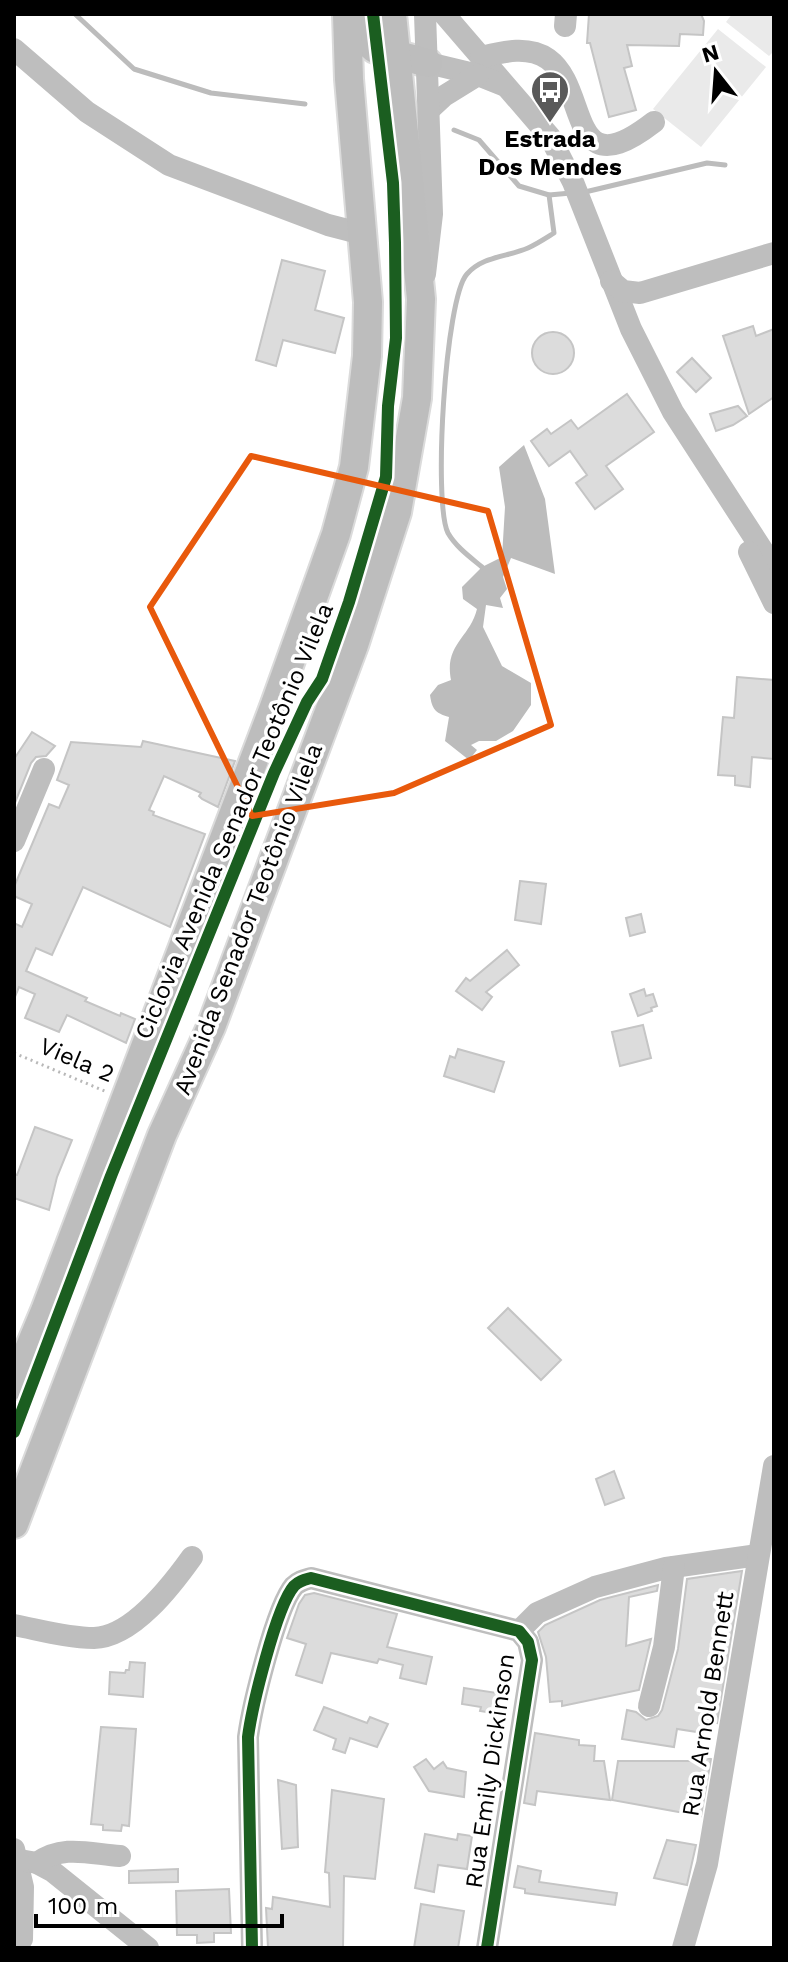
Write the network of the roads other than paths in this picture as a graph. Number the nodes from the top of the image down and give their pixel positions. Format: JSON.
{"nodes":[{"id":1,"x":347,"y":14,"type":"edge"},
{"id":2,"x":356,"y":14,"type":"edge"},
{"id":3,"x":392,"y":14,"type":"edge"},
{"id":4,"x":425,"y":14,"type":"edge"},
{"id":5,"x":444,"y":14,"type":"edge"},
{"id":6,"x":14,"y":49,"type":"edge"},
{"id":7,"x":395,"y":53,"type":"junction"},
{"id":8,"x":428,"y":63,"type":"junction"},
{"id":9,"x":480,"y":66,"type":"junction"},
{"id":10,"x":430,"y":109,"type":"junction"},
{"id":11,"x":654,"y":122,"type":"dead end"},
{"id":12,"x":363,"y":234,"type":"junction"},
{"id":13,"x":774,"y":253,"type":"edge"},
{"id":14,"x":611,"y":281,"type":"junction"},
{"id":15,"x":640,"y":293,"type":"junction"},
{"id":16,"x":421,"y":299,"type":"junction"},
{"id":17,"x":629,"y":325,"type":"junction"},
{"id":18,"x":711,"y":472,"type":"junction"},
{"id":19,"x":774,"y":568,"type":"edge"},
{"id":20,"x":774,"y":603,"type":"edge"},
{"id":21,"x":44,"y":769,"type":"dead end"},
{"id":22,"x":14,"y":841,"type":"edge"},
{"id":23,"x":14,"y":1385,"type":"edge"},
{"id":24,"x":774,"y":1466,"type":"edge"},
{"id":25,"x":14,"y":1524,"type":"edge"},
{"id":26,"x":758,"y":1555,"type":"junction"},
{"id":27,"x":192,"y":1557,"type":"dead end"},
{"id":28,"x":674,"y":1567,"type":"junction"},
{"id":29,"x":14,"y":1625,"type":"edge"},
{"id":30,"x":519,"y":1631,"type":"junction"},
{"id":31,"x":649,"y":1706,"type":"dead end"},
{"id":32,"x":120,"y":1856,"type":"dead end"},
{"id":33,"x":20,"y":1864,"type":"edge"},
{"id":34,"x":14,"y":1917,"type":"edge"},
{"id":35,"x":22,"y":1944,"type":"edge"},
{"id":36,"x":148,"y":1948,"type":"edge"},
{"id":37,"x":252,"y":1948,"type":"edge"},
{"id":38,"x":487,"y":1948,"type":"edge"},
{"id":39,"x":683,"y":1948,"type":"edge"}],
"edges":[{"from":1,"to":12,"type":"main road","name":"Avenida Senador Teotônio Vilela"},
{"from":2,"to":7,"type":"main road"},
{"from":3,"to":7,"type":"main road","name":"Avenida Senador Teotônio Vilela"},
{"from":4,"to":8,"type":"street","name":"Avenida Senador Teotônio Vilela"},
{"from":5,"to":9,"type":"street"},
{"from":6,"to":12,"type":"street"},
{"from":7,"to":8,"type":"main road"},
{"from":7,"to":16,"type":"main road","name":"Avenida Senador Teotônio Vilela"},
{"from":8,"to":9,"type":"street"},
{"from":8,"to":10,"type":"street","name":"Avenida Senador Teotônio Vilela"},
{"from":9,"to":10,"type":"street"},
{"from":9,"to":11,"type":"street"},
{"from":9,"to":14,"type":"street"},
{"from":10,"to":16,"type":"street","name":"Avenida Senador Teotônio Vilela"},
{"from":12,"to":23,"type":"main road","name":"Avenida Senador Teotônio Vilela"},
{"from":13,"to":15,"type":"street"},
{"from":14,"to":15,"type":"street"},
{"from":14,"to":17,"type":"street"},
{"from":15,"to":17,"type":"street"},
{"from":16,"to":25,"type":"main road","name":"Avenida Senador Teotônio Vilela"},
{"from":17,"to":18,"type":"street"},
{"from":18,"to":19,"type":"street"},
{"from":18,"to":20,"type":"street"},
{"from":21,"to":22,"type":"street"},
{"from":24,"to":26,"type":"street","name":"Rua Arnold Bennett"},
{"from":26,"to":28,"type":"street"},
{"from":26,"to":39,"type":"street","name":"Rua Arnold Bennett"},
{"from":27,"to":29,"type":"street"},
{"from":28,"to":30,"type":"street"},
{"from":28,"to":31,"type":"street"},
{"from":30,"to":37,"type":"street","name":"Rua Emily Dickinson"},
{"from":30,"to":38,"type":"street","name":"Rua Emily Dickinson"},
{"from":32,"to":33,"type":"street"},
{"from":33,"to":35,"type":"street"},
{"from":33,"to":36,"type":"street"},
{"from":34,"to":35,"type":"street"}]}
